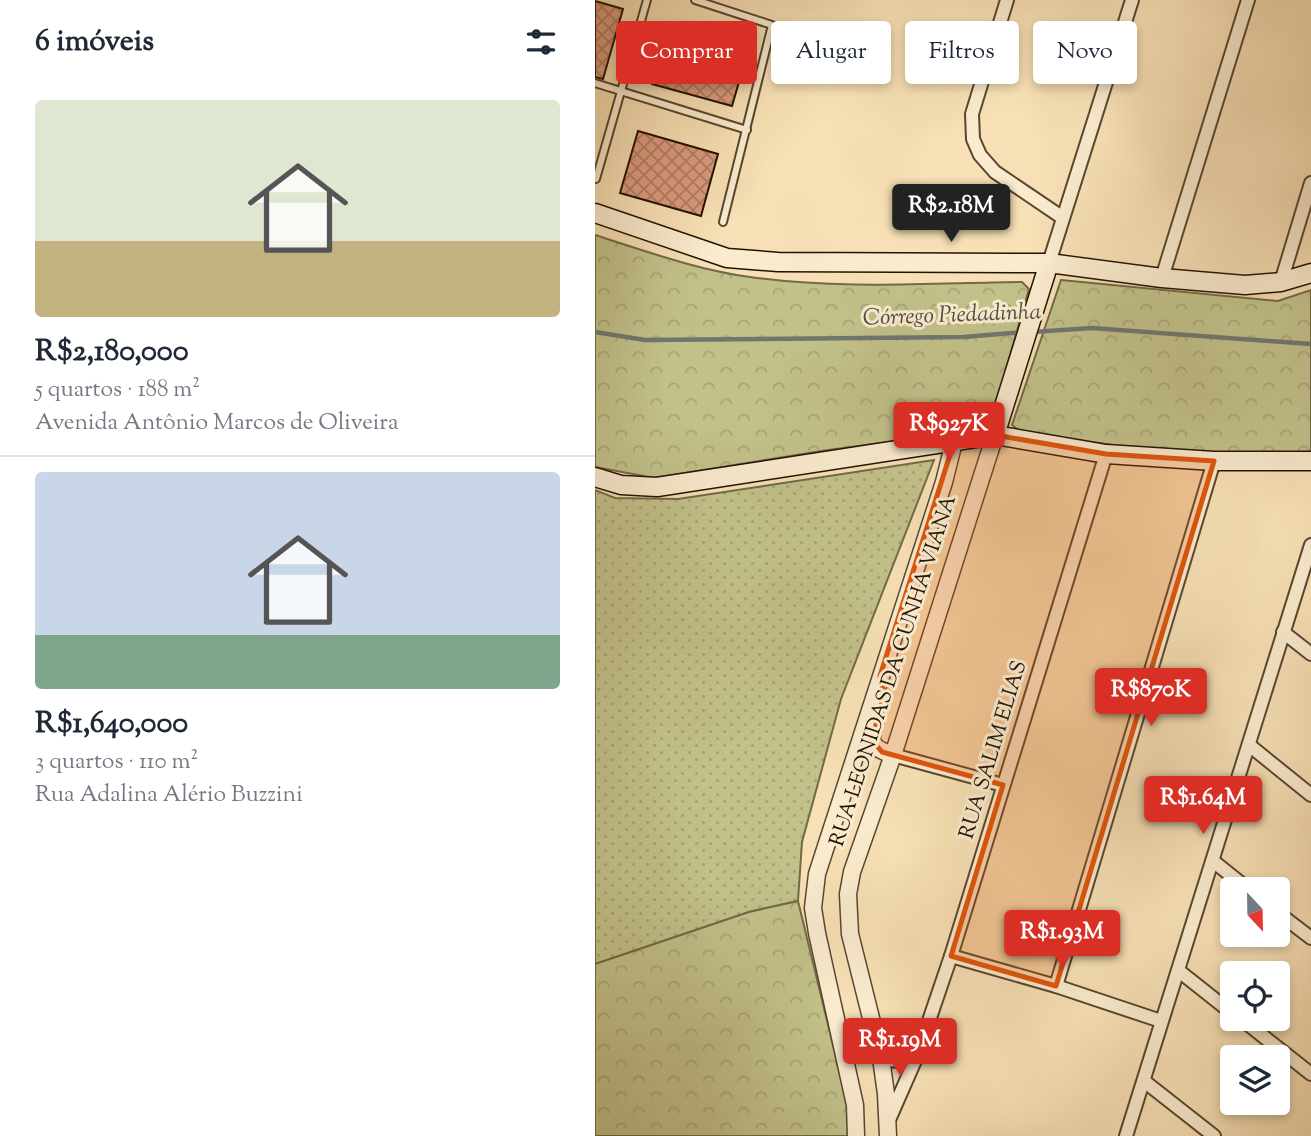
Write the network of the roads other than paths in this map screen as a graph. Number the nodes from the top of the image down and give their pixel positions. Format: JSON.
{"nodes":[{"id":1,"x":647,"y":0,"type":"edge"},
{"id":2,"x":695,"y":0,"type":"edge"},
{"id":3,"x":1007,"y":0,"type":"edge"},
{"id":4,"x":1132,"y":0,"type":"edge"},
{"id":5,"x":1248,"y":0,"type":"edge"},
{"id":6,"x":595,"y":83,"type":"edge"},
{"id":7,"x":620,"y":91,"type":"junction"},
{"id":8,"x":747,"y":130,"type":"junction"},
{"id":9,"x":596,"y":179,"type":"edge"},
{"id":10,"x":1311,"y":183,"type":"edge"},
{"id":11,"x":595,"y":213,"type":"edge"},
{"id":12,"x":1063,"y":218,"type":"junction"},
{"id":13,"x":723,"y":222,"type":"dead end"},
{"id":14,"x":1049,"y":263,"type":"junction"},
{"id":15,"x":1311,"y":274,"type":"edge"},
{"id":16,"x":1162,"y":278,"type":"junction"},
{"id":17,"x":1281,"y":282,"type":"junction"},
{"id":18,"x":997,"y":426,"type":"junction"},
{"id":19,"x":954,"y":442,"type":"junction"},
{"id":20,"x":1106,"y":454,"type":"junction"},
{"id":21,"x":1214,"y":461,"type":"junction"},
{"id":22,"x":1311,"y":461,"type":"edge"},
{"id":23,"x":595,"y":477,"type":"edge"},
{"id":24,"x":1311,"y":545,"type":"edge"},
{"id":25,"x":1283,"y":632,"type":"junction"},
{"id":26,"x":1311,"y":654,"type":"edge"},
{"id":27,"x":880,"y":676,"type":"junction"},
{"id":28,"x":1249,"y":745,"type":"junction"},
{"id":29,"x":893,"y":755,"type":"junction"},
{"id":30,"x":1003,"y":785,"type":"junction"},
{"id":31,"x":1311,"y":795,"type":"edge"},
{"id":32,"x":1213,"y":861,"type":"junction"},
{"id":33,"x":1233,"y":877,"type":"edge"},
{"id":34,"x":1290,"y":922,"type":"edge"},
{"id":35,"x":1311,"y":938,"type":"edge"},
{"id":36,"x":951,"y":956,"type":"junction"},
{"id":37,"x":1179,"y":971,"type":"junction"},
{"id":38,"x":1056,"y":986,"type":"junction"},
{"id":39,"x":1220,"y":1003,"type":"edge"},
{"id":40,"x":1161,"y":1021,"type":"junction"},
{"id":41,"x":1256,"y":1031,"type":"edge"},
{"id":42,"x":917,"y":1056,"type":"junction"},
{"id":43,"x":881,"y":1058,"type":"junction"},
{"id":44,"x":1311,"y":1074,"type":"edge"},
{"id":45,"x":1144,"y":1081,"type":"junction"},
{"id":46,"x":888,"y":1129,"type":"edge"},
{"id":47,"x":856,"y":1136,"type":"edge"},
{"id":48,"x":1126,"y":1136,"type":"edge"},
{"id":49,"x":1214,"y":1136,"type":"edge"}],
"edges":[{"from":1,"to":7,"type":"lane"},
{"from":2,"to":8,"type":"lane"},
{"from":3,"to":12,"type":"street"},
{"from":4,"to":12,"type":"street","name":"RUA LEONIDAS DA CUNHA VIANA"},
{"from":5,"to":16,"type":"street"},
{"from":6,"to":7,"type":"lane"},
{"from":7,"to":8,"type":"lane"},
{"from":7,"to":9,"type":"lane"},
{"from":8,"to":13,"type":"lane"},
{"from":10,"to":17,"type":"street"},
{"from":11,"to":14,"type":"main road"},
{"from":12,"to":14,"type":"street","name":"RUA LEONIDAS DA CUNHA VIANA"},
{"from":14,"to":16,"type":"main road"},
{"from":14,"to":18,"type":"main road","name":"RUA LEONIDAS DA CUNHA VIANA"},
{"from":15,"to":17,"type":"main road"},
{"from":16,"to":17,"type":"main road"},
{"from":18,"to":19,"type":"main road"},
{"from":18,"to":20,"type":"main road"},
{"from":18,"to":29,"type":"street","name":"RUA LEONIDAS DA CUNHA VIANA"},
{"from":19,"to":23,"type":"main road"},
{"from":19,"to":27,"type":"street","name":"RUA LEONIDAS DA CUNHA VIANA"},
{"from":20,"to":21,"type":"main road"},
{"from":20,"to":30,"type":"street","name":"RUA SALIM ELIAS"},
{"from":21,"to":22,"type":"main road"},
{"from":21,"to":38,"type":"street"},
{"from":24,"to":25,"type":"street"},
{"from":25,"to":26,"type":"street"},
{"from":25,"to":28,"type":"street"},
{"from":27,"to":29,"type":"street"},
{"from":27,"to":47,"type":"street","name":"RUA LEONIDAS DA CUNHA VIANA"},
{"from":28,"to":31,"type":"street"},
{"from":28,"to":32,"type":"street"},
{"from":29,"to":30,"type":"street"},
{"from":29,"to":43,"type":"street","name":"RUA LEONIDAS DA CUNHA VIANA"},
{"from":30,"to":36,"type":"street","name":"RUA SALIM ELIAS"},
{"from":32,"to":33,"type":"street"},
{"from":32,"to":37,"type":"street"},
{"from":34,"to":35,"type":"street"},
{"from":36,"to":38,"type":"street"},
{"from":36,"to":42,"type":"street","name":"RUA SALIM ELIAS"},
{"from":37,"to":39,"type":"street"},
{"from":37,"to":40,"type":"street"},
{"from":38,"to":40,"type":"street"},
{"from":40,"to":45,"type":"street"},
{"from":41,"to":44,"type":"street"},
{"from":42,"to":43,"type":"street"},
{"from":42,"to":46,"type":"street","name":"RUA SALIM ELIAS"},
{"from":43,"to":46,"type":"street","name":"RUA LEONIDAS DA CUNHA VIANA"},
{"from":45,"to":48,"type":"street"},
{"from":45,"to":49,"type":"street"}]}
